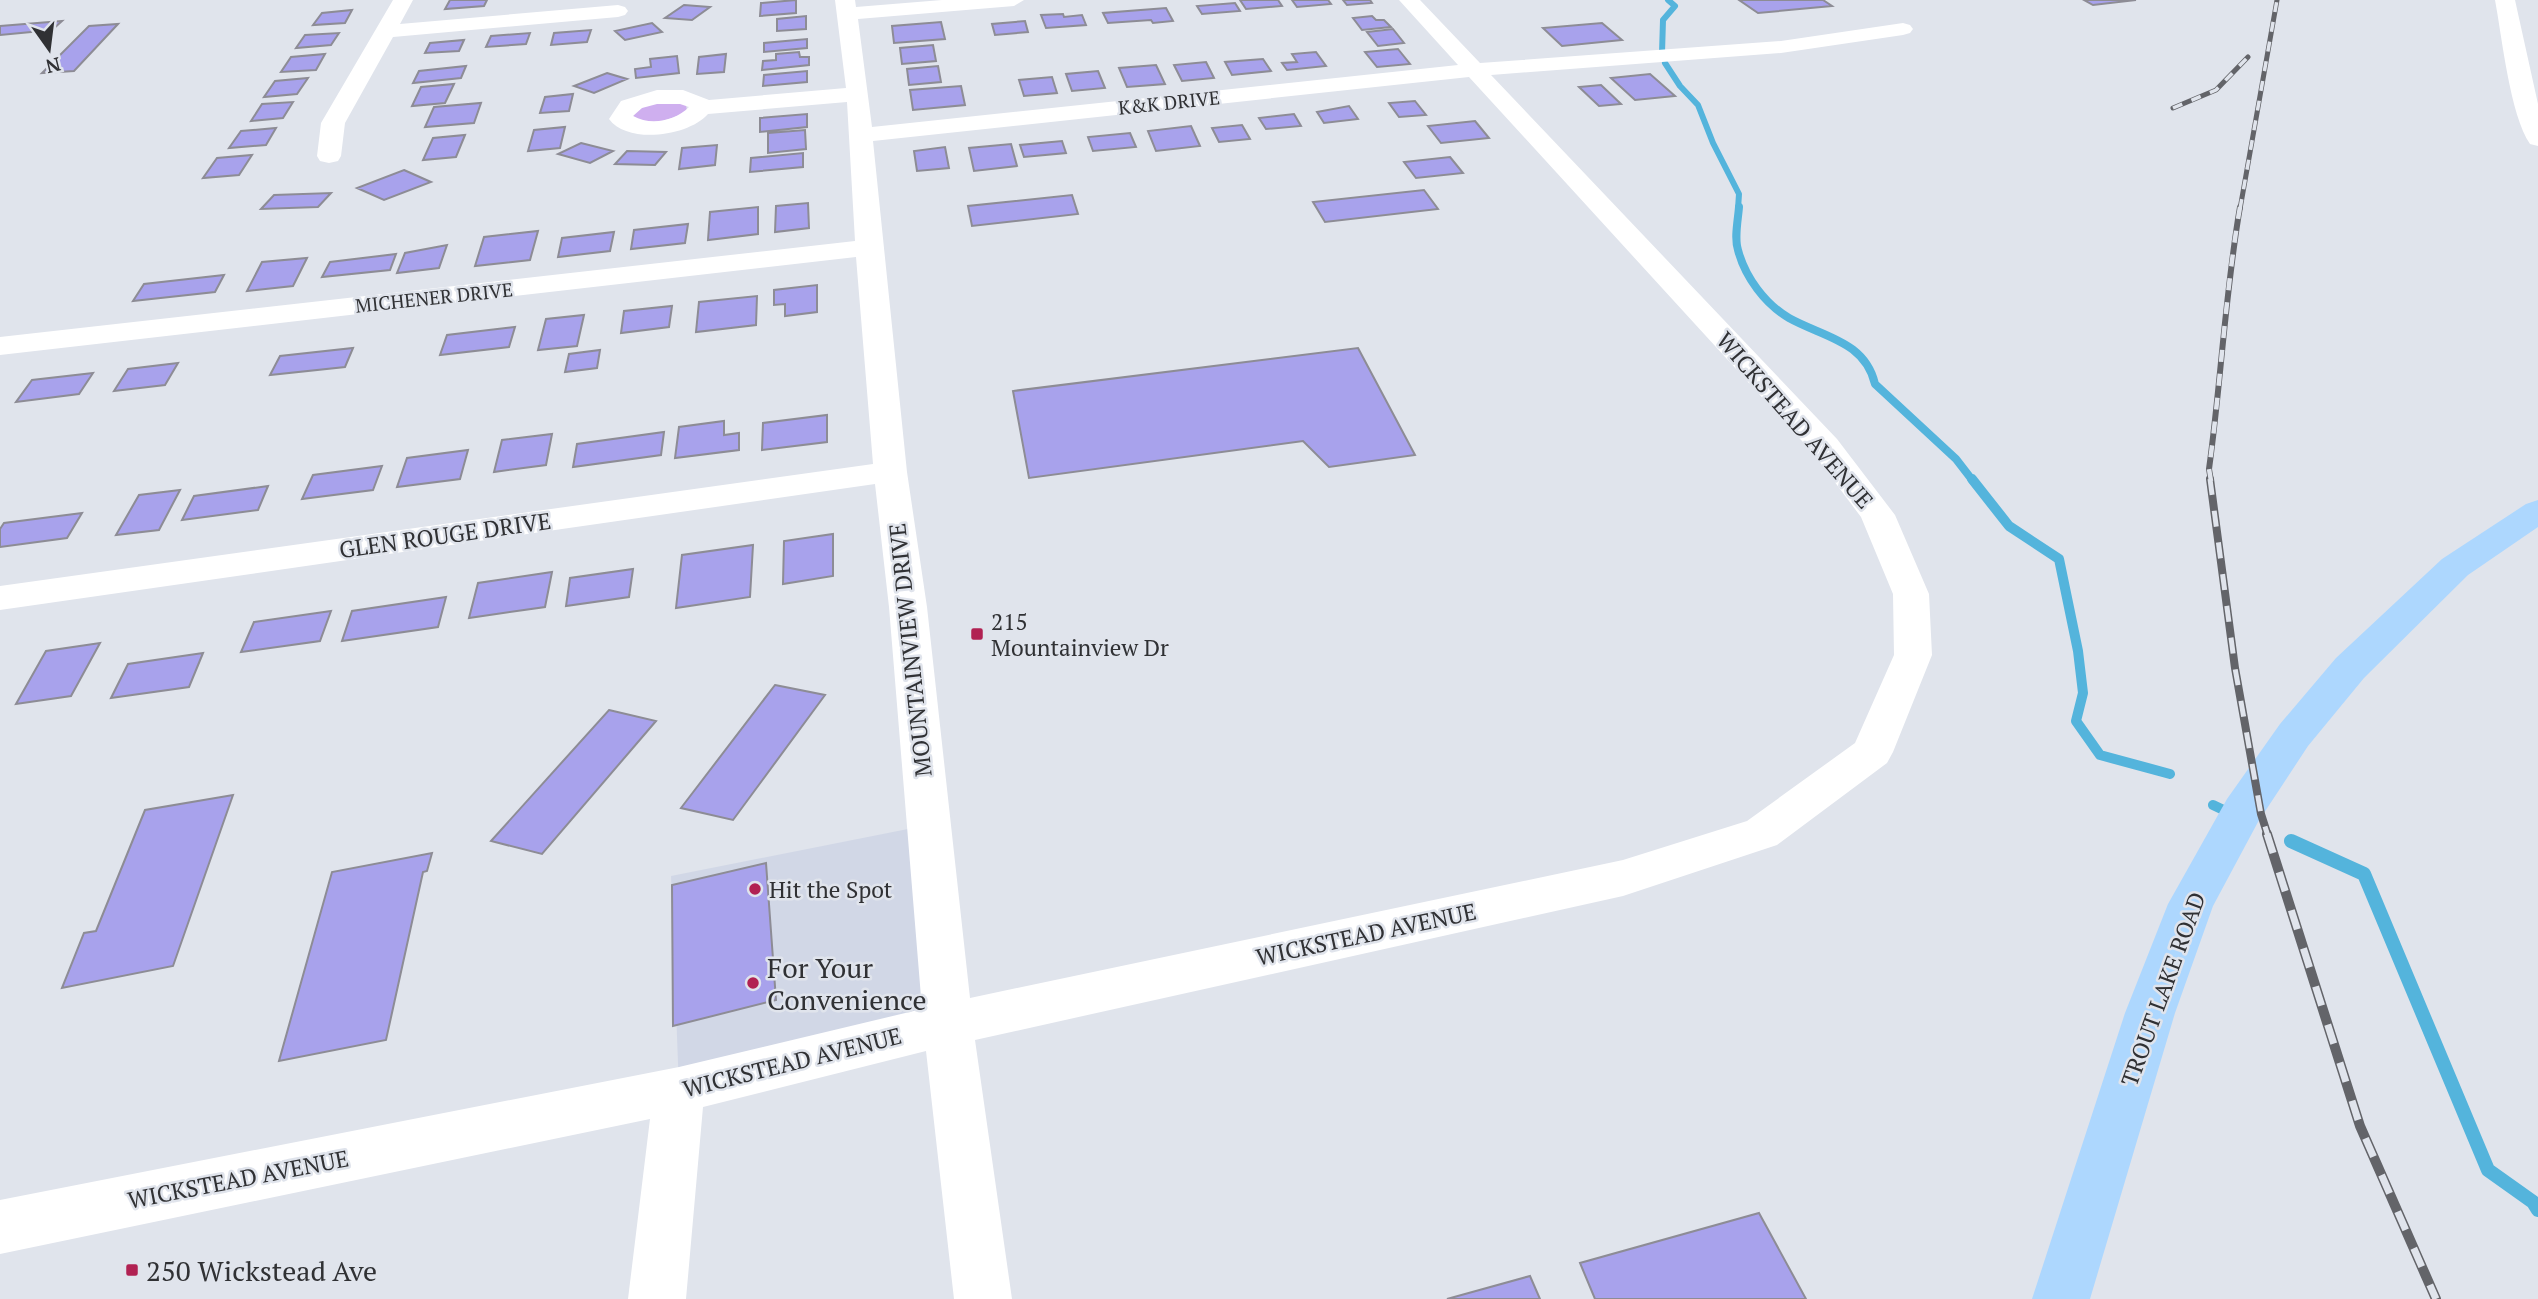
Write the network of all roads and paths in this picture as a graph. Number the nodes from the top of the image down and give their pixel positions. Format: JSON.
{"nodes":[{"id":1,"x":403,"y":0,"type":"edge"},
{"id":2,"x":1014,"y":0,"type":"edge"},
{"id":3,"x":1409,"y":0,"type":"edge"},
{"id":4,"x":2505,"y":0,"type":"edge"},
{"id":5,"x":845,"y":7,"type":"edge"},
{"id":6,"x":618,"y":11,"type":"dead end"},
{"id":7,"x":1903,"y":29,"type":"dead end"},
{"id":8,"x":386,"y":31,"type":"junction"},
{"id":9,"x":1476,"y":70,"type":"junction"},
{"id":10,"x":858,"y":94,"type":"junction"},
{"id":11,"x":701,"y":108,"type":"dead end"},
{"id":12,"x":862,"y":135,"type":"junction"},
{"id":13,"x":2538,"y":139,"type":"edge"},
{"id":14,"x":330,"y":156,"type":"dead end"},
{"id":15,"x":869,"y":247,"type":"junction"},
{"id":16,"x":0,"y":346,"type":"edge"},
{"id":17,"x":890,"y":472,"type":"junction"},
{"id":18,"x":2538,"y":510,"type":"edge"},
{"id":19,"x":0,"y":598,"type":"edge"},
{"id":20,"x":948,"y":1024,"type":"junction"},
{"id":21,"x":678,"y":1090,"type":"junction"},
{"id":22,"x":0,"y":1227,"type":"edge"},
{"id":23,"x":657,"y":1299,"type":"edge"},
{"id":24,"x":983,"y":1299,"type":"edge"},
{"id":25,"x":2061,"y":1299,"type":"edge"}],
"edges":[{"from":1,"to":8,"type":"street"},
{"from":2,"to":5,"type":"street"},
{"from":3,"to":9,"type":"street","name":"WICKSTEAD AVENUE"},
{"from":4,"to":13,"type":"street"},
{"from":5,"to":10,"type":"street","name":"MOUNTAINVIEW DRIVE"},
{"from":6,"to":8,"type":"street"},
{"from":7,"to":9,"type":"street","name":"K&K DRIVE"},
{"from":8,"to":14,"type":"street"},
{"from":9,"to":12,"type":"street","name":"K&K DRIVE"},
{"from":9,"to":20,"type":"street","name":"WICKSTEAD AVENUE"},
{"from":10,"to":11,"type":"street"},
{"from":10,"to":12,"type":"street","name":"MOUNTAINVIEW DRIVE"},
{"from":12,"to":15,"type":"street","name":"MOUNTAINVIEW DRIVE"},
{"from":15,"to":16,"type":"street","name":"MICHENER DRIVE"},
{"from":15,"to":17,"type":"street","name":"MOUNTAINVIEW DRIVE"},
{"from":17,"to":19,"type":"street","name":"GLEN ROUGE DRIVE"},
{"from":17,"to":20,"type":"street","name":"MOUNTAINVIEW DRIVE"},
{"from":18,"to":25,"type":"main road","name":"TROUT LAKE ROAD"},
{"from":20,"to":21,"type":"street","name":"WICKSTEAD AVENUE"},
{"from":20,"to":24,"type":"street","name":"MOUNTAINVIEW DRIVE"},
{"from":21,"to":22,"type":"street","name":"WICKSTEAD AVENUE"},
{"from":21,"to":23,"type":"street"}]}
